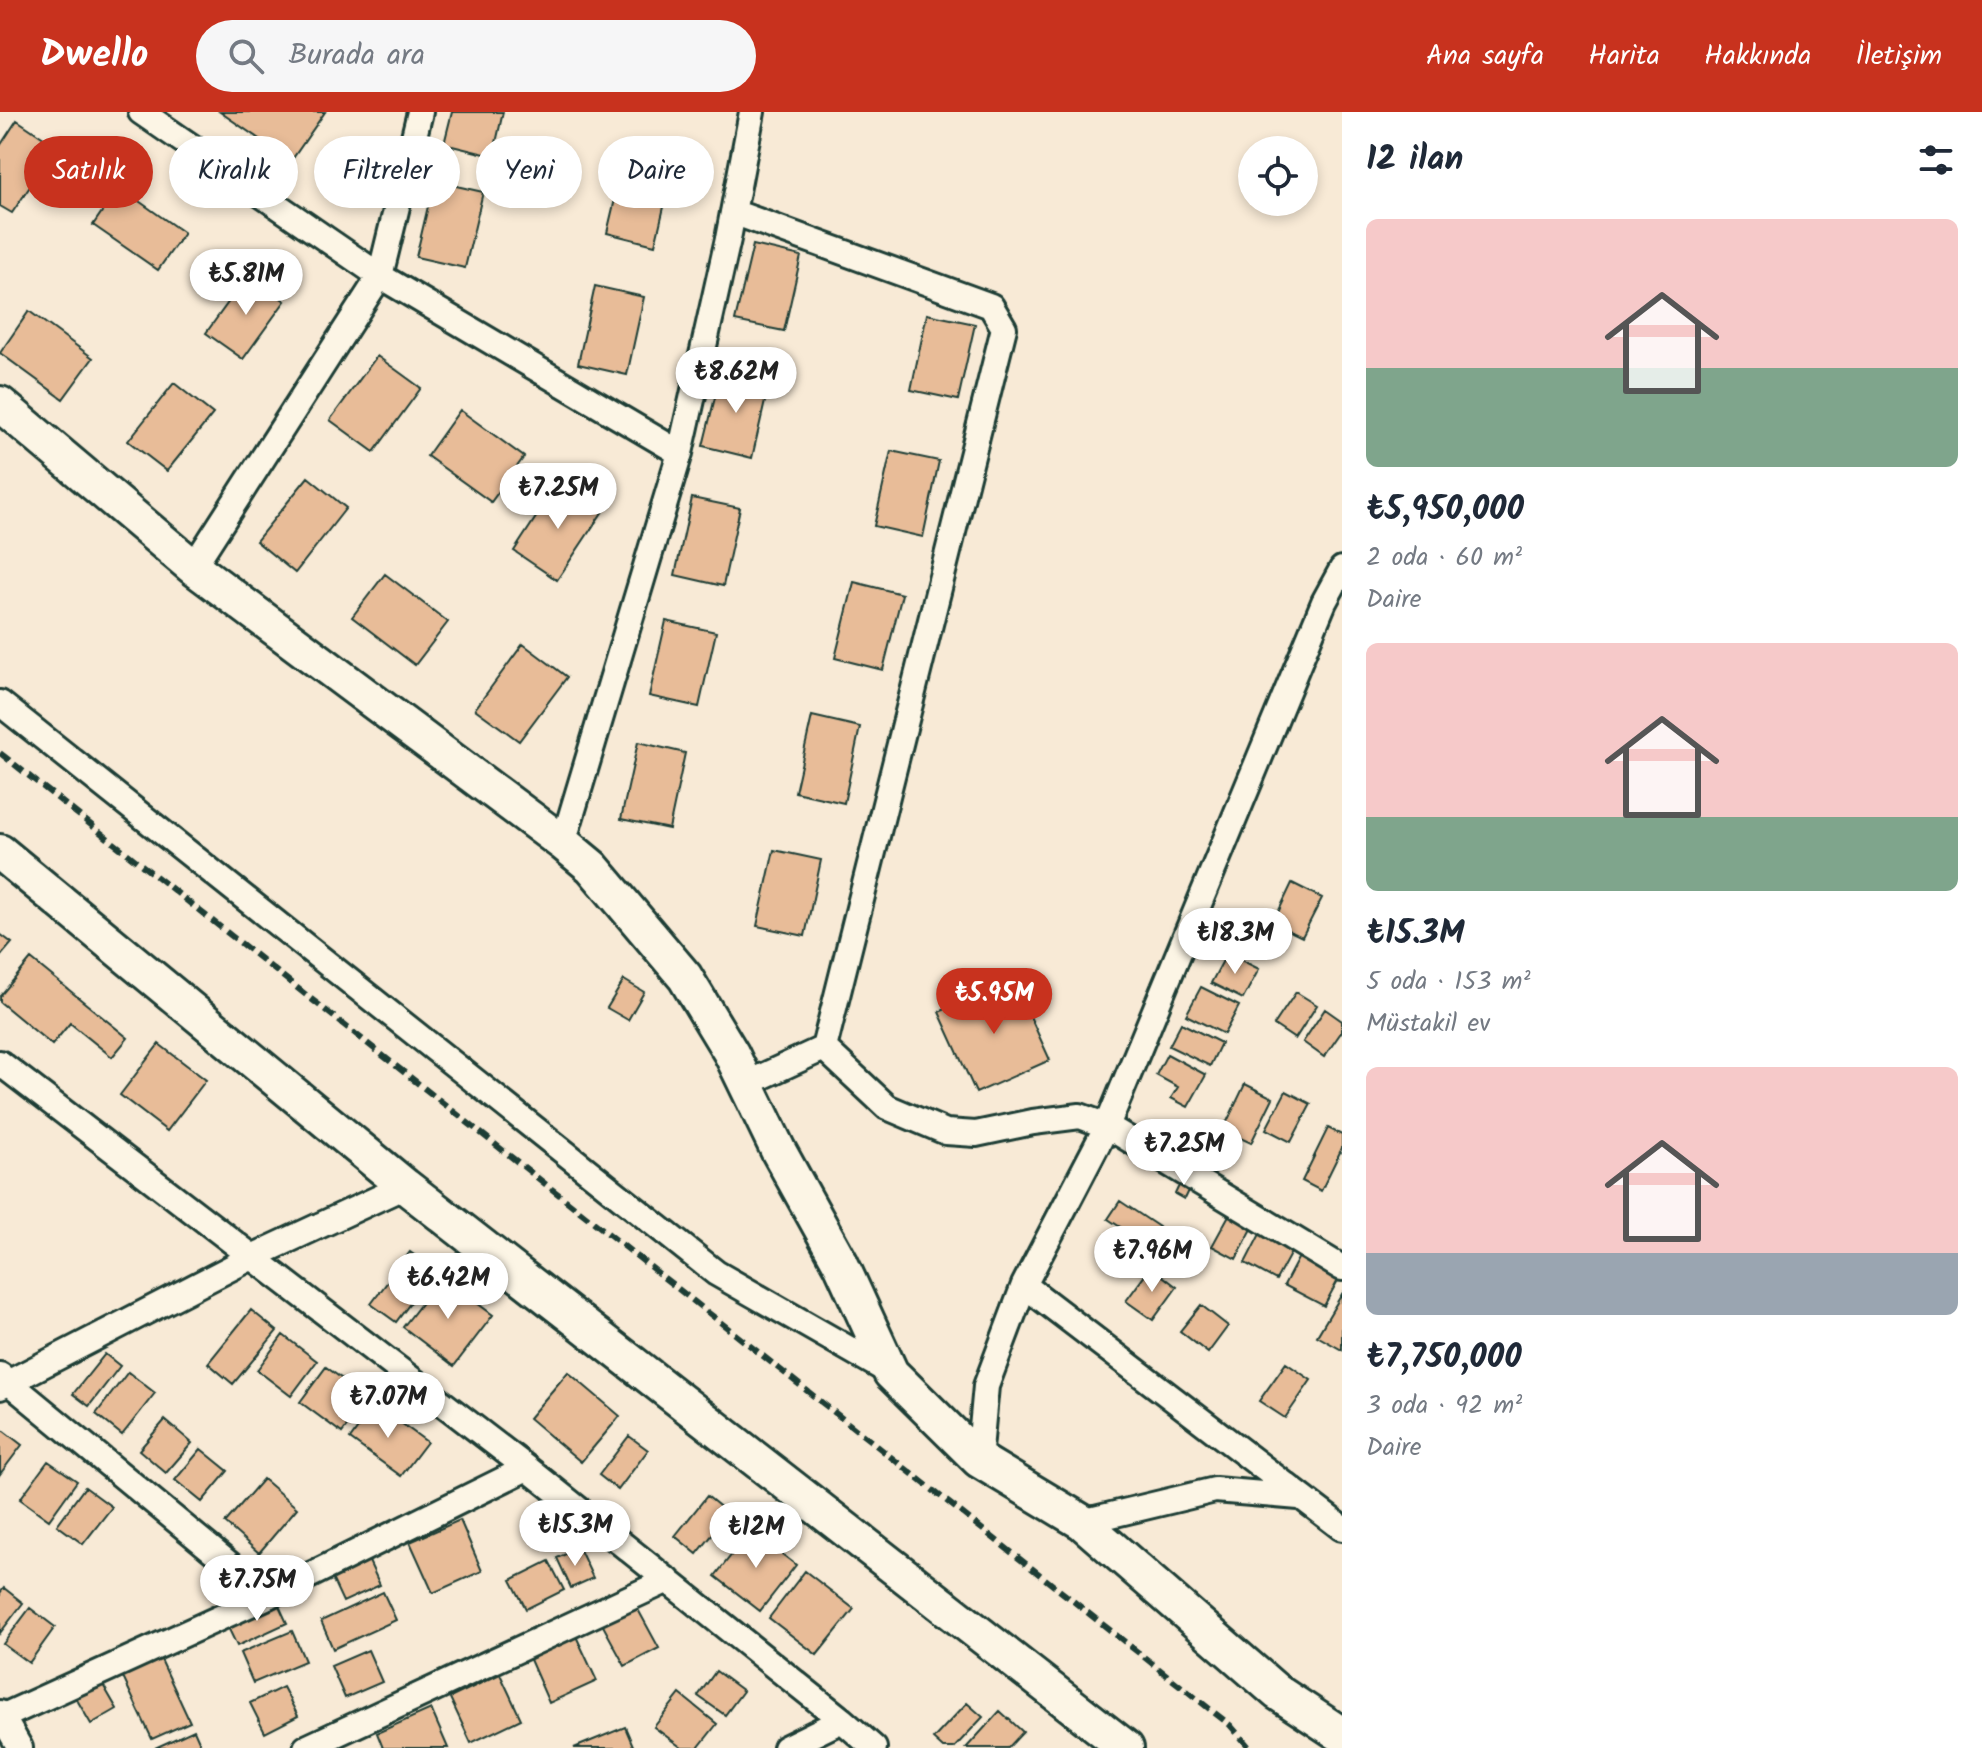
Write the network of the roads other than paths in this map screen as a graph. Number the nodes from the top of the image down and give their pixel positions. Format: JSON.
{"nodes":[{"id":1,"x":141,"y":112,"type":"edge"},
{"id":2,"x":420,"y":112,"type":"edge"},
{"id":3,"x":752,"y":112,"type":"edge"},
{"id":4,"x":733,"y":212,"type":"junction"},
{"id":5,"x":380,"y":276,"type":"junction"},
{"id":6,"x":0,"y":404,"type":"edge"},
{"id":7,"x":680,"y":453,"type":"junction"},
{"id":8,"x":193,"y":567,"type":"junction"},
{"id":9,"x":1342,"y":569,"type":"edge"},
{"id":10,"x":0,"y":703,"type":"edge"},
{"id":11,"x":563,"y":843,"type":"junction"},
{"id":12,"x":0,"y":852,"type":"edge"},
{"id":13,"x":824,"y":1048,"type":"junction"},
{"id":14,"x":3,"y":1071,"type":"edge"},
{"id":15,"x":746,"y":1084,"type":"junction"},
{"id":16,"x":1107,"y":1126,"type":"junction"},
{"id":17,"x":405,"y":1186,"type":"junction"},
{"id":18,"x":252,"y":1257,"type":"junction"},
{"id":19,"x":1342,"y":1268,"type":"edge"},
{"id":20,"x":1024,"y":1285,"type":"junction"},
{"id":21,"x":891,"y":1373,"type":"junction"},
{"id":22,"x":3,"y":1381,"type":"edge"},
{"id":23,"x":979,"y":1460,"type":"junction"},
{"id":24,"x":527,"y":1468,"type":"junction"},
{"id":25,"x":1299,"y":1497,"type":"junction"},
{"id":26,"x":1339,"y":1519,"type":"edge"},
{"id":27,"x":1082,"y":1522,"type":"junction"},
{"id":28,"x":668,"y":1580,"type":"junction"},
{"id":29,"x":268,"y":1596,"type":"junction"},
{"id":30,"x":2,"y":1714,"type":"edge"},
{"id":31,"x":842,"y":1720,"type":"junction"},
{"id":32,"x":1342,"y":1735,"type":"edge"},
{"id":33,"x":869,"y":1746,"type":"edge"},
{"id":34,"x":20,"y":1748,"type":"edge"},
{"id":35,"x":306,"y":1748,"type":"edge"},
{"id":36,"x":785,"y":1748,"type":"edge"},
{"id":37,"x":1126,"y":1748,"type":"edge"}],
"edges":[{"from":1,"to":5,"type":"street"},
{"from":2,"to":5,"type":"street"},
{"from":3,"to":4,"type":"street"},
{"from":4,"to":7,"type":"street"},
{"from":4,"to":13,"type":"street"},
{"from":5,"to":7,"type":"street"},
{"from":5,"to":8,"type":"street"},
{"from":6,"to":8,"type":"street"},
{"from":7,"to":11,"type":"street"},
{"from":8,"to":11,"type":"street"},
{"from":9,"to":16,"type":"street"},
{"from":10,"to":21,"type":"street"},
{"from":11,"to":15,"type":"street"},
{"from":12,"to":17,"type":"street"},
{"from":13,"to":15,"type":"street"},
{"from":13,"to":16,"type":"street"},
{"from":14,"to":18,"type":"street"},
{"from":15,"to":21,"type":"street"},
{"from":16,"to":19,"type":"street"},
{"from":16,"to":20,"type":"street"},
{"from":17,"to":18,"type":"street"},
{"from":17,"to":37,"type":"street"},
{"from":18,"to":22,"type":"street"},
{"from":18,"to":24,"type":"street"},
{"from":20,"to":23,"type":"street"},
{"from":20,"to":25,"type":"street"},
{"from":21,"to":23,"type":"street"},
{"from":22,"to":29,"type":"street"},
{"from":23,"to":27,"type":"street"},
{"from":24,"to":28,"type":"street"},
{"from":24,"to":29,"type":"street"},
{"from":25,"to":26,"type":"street"},
{"from":25,"to":27,"type":"street"},
{"from":27,"to":32,"type":"street"},
{"from":28,"to":31,"type":"street"},
{"from":28,"to":35,"type":"street"},
{"from":29,"to":30,"type":"street"},
{"from":30,"to":34,"type":"street"},
{"from":31,"to":33,"type":"street"},
{"from":31,"to":36,"type":"street"}]}
